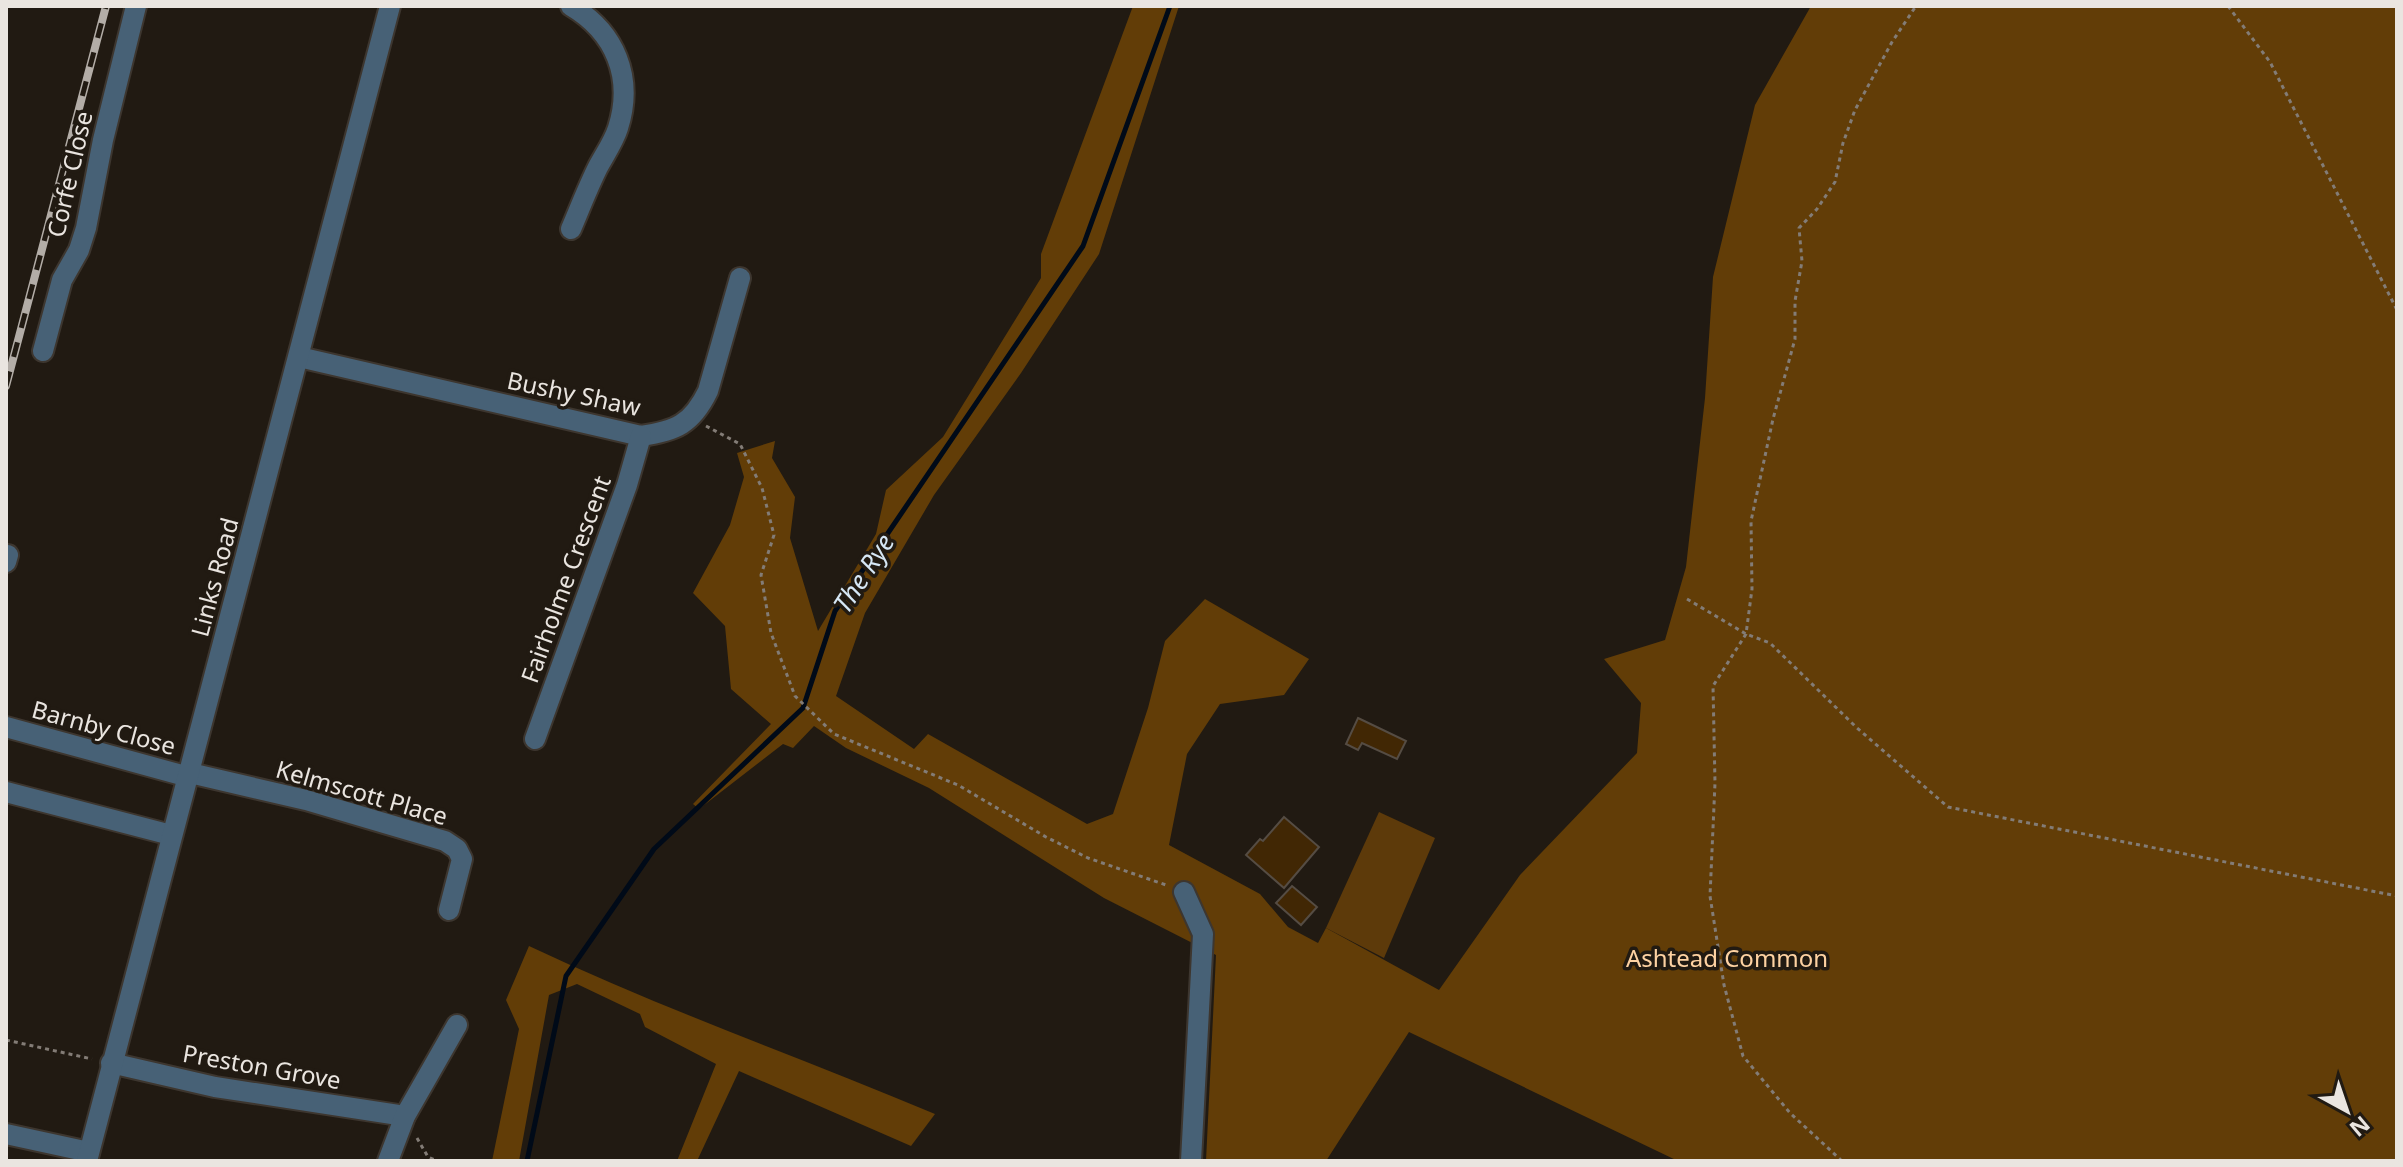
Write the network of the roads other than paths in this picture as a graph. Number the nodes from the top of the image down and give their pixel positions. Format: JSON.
{"nodes":[{"id":1,"x":136,"y":6,"type":"edge"},
{"id":2,"x":390,"y":6,"type":"edge"},
{"id":3,"x":571,"y":6,"type":"edge"},
{"id":4,"x":571,"y":229,"type":"dead end"},
{"id":5,"x":740,"y":278,"type":"dead end"},
{"id":6,"x":43,"y":351,"type":"dead end"},
{"id":7,"x":299,"y":357,"type":"junction"},
{"id":8,"x":641,"y":436,"type":"junction"},
{"id":9,"x":6,"y":727,"type":"edge"},
{"id":10,"x":535,"y":739,"type":"dead end"},
{"id":11,"x":189,"y":775,"type":"junction"},
{"id":12,"x":6,"y":792,"type":"edge"},
{"id":13,"x":171,"y":835,"type":"junction"},
{"id":14,"x":1184,"y":892,"type":"road end"},
{"id":15,"x":449,"y":910,"type":"dead end"},
{"id":16,"x":457,"y":1025,"type":"dead end"},
{"id":17,"x":111,"y":1063,"type":"junction"},
{"id":18,"x":405,"y":1116,"type":"junction"},
{"id":19,"x":6,"y":1134,"type":"edge"},
{"id":20,"x":88,"y":1157,"type":"edge"},
{"id":21,"x":388,"y":1161,"type":"edge"},
{"id":22,"x":1191,"y":1161,"type":"edge"}],
"edges":[{"from":1,"to":6,"type":"street","name":"Corfe Close"},
{"from":2,"to":7,"type":"street","name":"Links Road"},
{"from":3,"to":4,"type":"street"},
{"from":5,"to":8,"type":"street","name":"Bushy Shaw"},
{"from":7,"to":8,"type":"street","name":"Bushy Shaw"},
{"from":7,"to":11,"type":"street","name":"Links Road"},
{"from":8,"to":10,"type":"street","name":"Fairholme Crescent"},
{"from":9,"to":11,"type":"street","name":"Barnby Close"},
{"from":11,"to":13,"type":"street","name":"Links Road"},
{"from":11,"to":15,"type":"street","name":"Kelmscott Place"},
{"from":12,"to":13,"type":"street"},
{"from":13,"to":17,"type":"street","name":"Links Road"},
{"from":14,"to":22,"type":"street"},
{"from":16,"to":18,"type":"street"},
{"from":17,"to":18,"type":"street","name":"Preston Grove"},
{"from":17,"to":20,"type":"street","name":"Links Road"},
{"from":18,"to":21,"type":"street"},
{"from":19,"to":20,"type":"street"}]}
